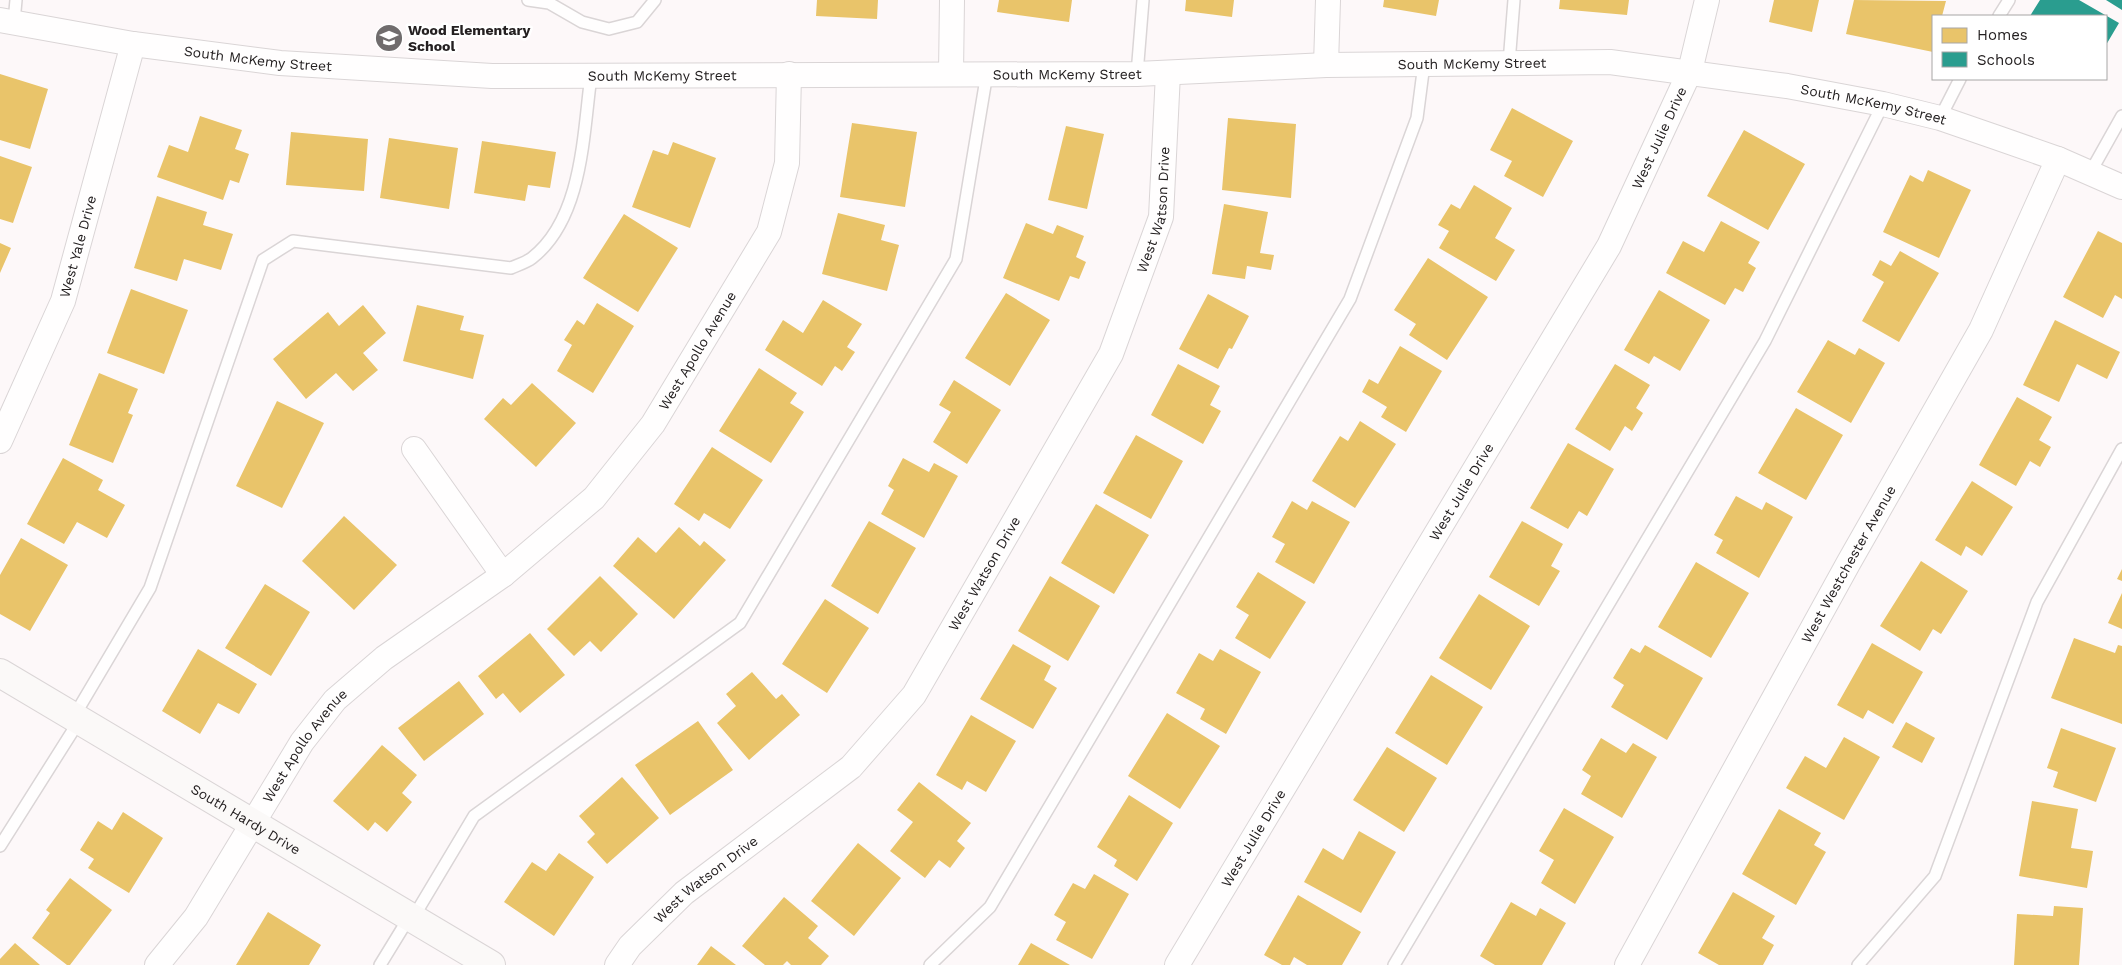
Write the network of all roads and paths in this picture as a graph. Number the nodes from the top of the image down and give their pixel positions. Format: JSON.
{"nodes":[{"id":1,"x":528,"y":0,"type":"edge"},
{"id":2,"x":655,"y":0,"type":"edge"},
{"id":3,"x":952,"y":0,"type":"edge"},
{"id":4,"x":1143,"y":0,"type":"edge"},
{"id":5,"x":1328,"y":0,"type":"edge"},
{"id":6,"x":1514,"y":0,"type":"edge"},
{"id":7,"x":1707,"y":0,"type":"edge"},
{"id":8,"x":2009,"y":0,"type":"edge"},
{"id":9,"x":10,"y":14,"type":"edge"},
{"id":10,"x":2000,"y":15,"type":"edge"},
{"id":11,"x":133,"y":44,"type":"junction"},
{"id":12,"x":1509,"y":62,"type":"junction"},
{"id":13,"x":1424,"y":64,"type":"junction"},
{"id":14,"x":1326,"y":65,"type":"junction"},
{"id":15,"x":1690,"y":71,"type":"junction"},
{"id":16,"x":951,"y":73,"type":"junction"},
{"id":17,"x":987,"y":73,"type":"junction"},
{"id":18,"x":1168,"y":73,"type":"junction"},
{"id":19,"x":789,"y":74,"type":"junction"},
{"id":20,"x":1137,"y":74,"type":"junction"},
{"id":21,"x":591,"y":76,"type":"junction"},
{"id":22,"x":1959,"y":80,"type":"edge"},
{"id":23,"x":1883,"y":104,"type":"junction"},
{"id":24,"x":2122,"y":116,"type":"edge"},
{"id":25,"x":1940,"y":118,"type":"junction"},
{"id":26,"x":2058,"y":159,"type":"junction"},
{"id":27,"x":2090,"y":173,"type":"junction"},
{"id":28,"x":2122,"y":186,"type":"edge"},
{"id":29,"x":0,"y":441,"type":"edge"},
{"id":30,"x":414,"y":449,"type":"dead end"},
{"id":31,"x":2122,"y":449,"type":"edge"},
{"id":32,"x":502,"y":575,"type":"junction"},
{"id":33,"x":0,"y":673,"type":"edge"},
{"id":34,"x":76,"y":719,"type":"junction"},
{"id":35,"x":253,"y":823,"type":"junction"},
{"id":36,"x":0,"y":846,"type":"edge"},
{"id":37,"x":412,"y":917,"type":"junction"},
{"id":38,"x":157,"y":965,"type":"edge"},
{"id":39,"x":380,"y":965,"type":"edge"},
{"id":40,"x":491,"y":965,"type":"edge"},
{"id":41,"x":617,"y":965,"type":"edge"},
{"id":42,"x":930,"y":965,"type":"edge"},
{"id":43,"x":1177,"y":965,"type":"edge"},
{"id":44,"x":1394,"y":965,"type":"edge"},
{"id":45,"x":1626,"y":965,"type":"edge"},
{"id":46,"x":1858,"y":965,"type":"edge"}],
"edges":[{"from":1,"to":2,"type":"lane"},
{"from":3,"to":16,"type":"street"},
{"from":4,"to":20,"type":"lane"},
{"from":5,"to":14,"type":"street"},
{"from":6,"to":12,"type":"lane"},
{"from":7,"to":15,"type":"street","name":"West Julie Drive"},
{"from":8,"to":10,"type":"lane"},
{"from":9,"to":11,"type":"street","name":"South McKemy Street"},
{"from":11,"to":21,"type":"street","name":"South McKemy Street"},
{"from":11,"to":29,"type":"street","name":"West Yale Drive"},
{"from":12,"to":13,"type":"street","name":"South McKemy Street"},
{"from":12,"to":15,"type":"street","name":"South McKemy Street"},
{"from":13,"to":14,"type":"street","name":"South McKemy Street"},
{"from":13,"to":42,"type":"lane"},
{"from":14,"to":18,"type":"street","name":"South McKemy Street"},
{"from":15,"to":23,"type":"street","name":"South McKemy Street"},
{"from":15,"to":43,"type":"street","name":"West Julie Drive"},
{"from":16,"to":17,"type":"street","name":"South McKemy Street"},
{"from":16,"to":19,"type":"street","name":"South McKemy Street"},
{"from":17,"to":20,"type":"street","name":"South McKemy Street"},
{"from":17,"to":37,"type":"lane"},
{"from":18,"to":20,"type":"street","name":"South McKemy Street"},
{"from":18,"to":41,"type":"street","name":"West Watson Drive"},
{"from":19,"to":21,"type":"street","name":"South McKemy Street"},
{"from":19,"to":32,"type":"street","name":"West Apollo Avenue"},
{"from":21,"to":34,"type":"lane"},
{"from":22,"to":25,"type":"lane"},
{"from":23,"to":25,"type":"street","name":"South McKemy Street"},
{"from":23,"to":44,"type":"lane"},
{"from":24,"to":27,"type":"lane"},
{"from":25,"to":26,"type":"street","name":"South McKemy Street"},
{"from":26,"to":27,"type":"street","name":"South McKemy Street"},
{"from":26,"to":45,"type":"street","name":"West Westchester Avenue"},
{"from":27,"to":28,"type":"street","name":"South McKemy Street"},
{"from":30,"to":32,"type":"street"},
{"from":31,"to":46,"type":"lane"},
{"from":32,"to":35,"type":"street","name":"West Apollo Avenue"},
{"from":33,"to":34,"type":"street","name":"South Hardy Drive"},
{"from":34,"to":35,"type":"street","name":"South Hardy Drive"},
{"from":34,"to":36,"type":"lane"},
{"from":35,"to":37,"type":"street","name":"South Hardy Drive"},
{"from":35,"to":38,"type":"street","name":"West Apollo Avenue"},
{"from":37,"to":39,"type":"lane"},
{"from":37,"to":40,"type":"street","name":"South Hardy Drive"}]}
